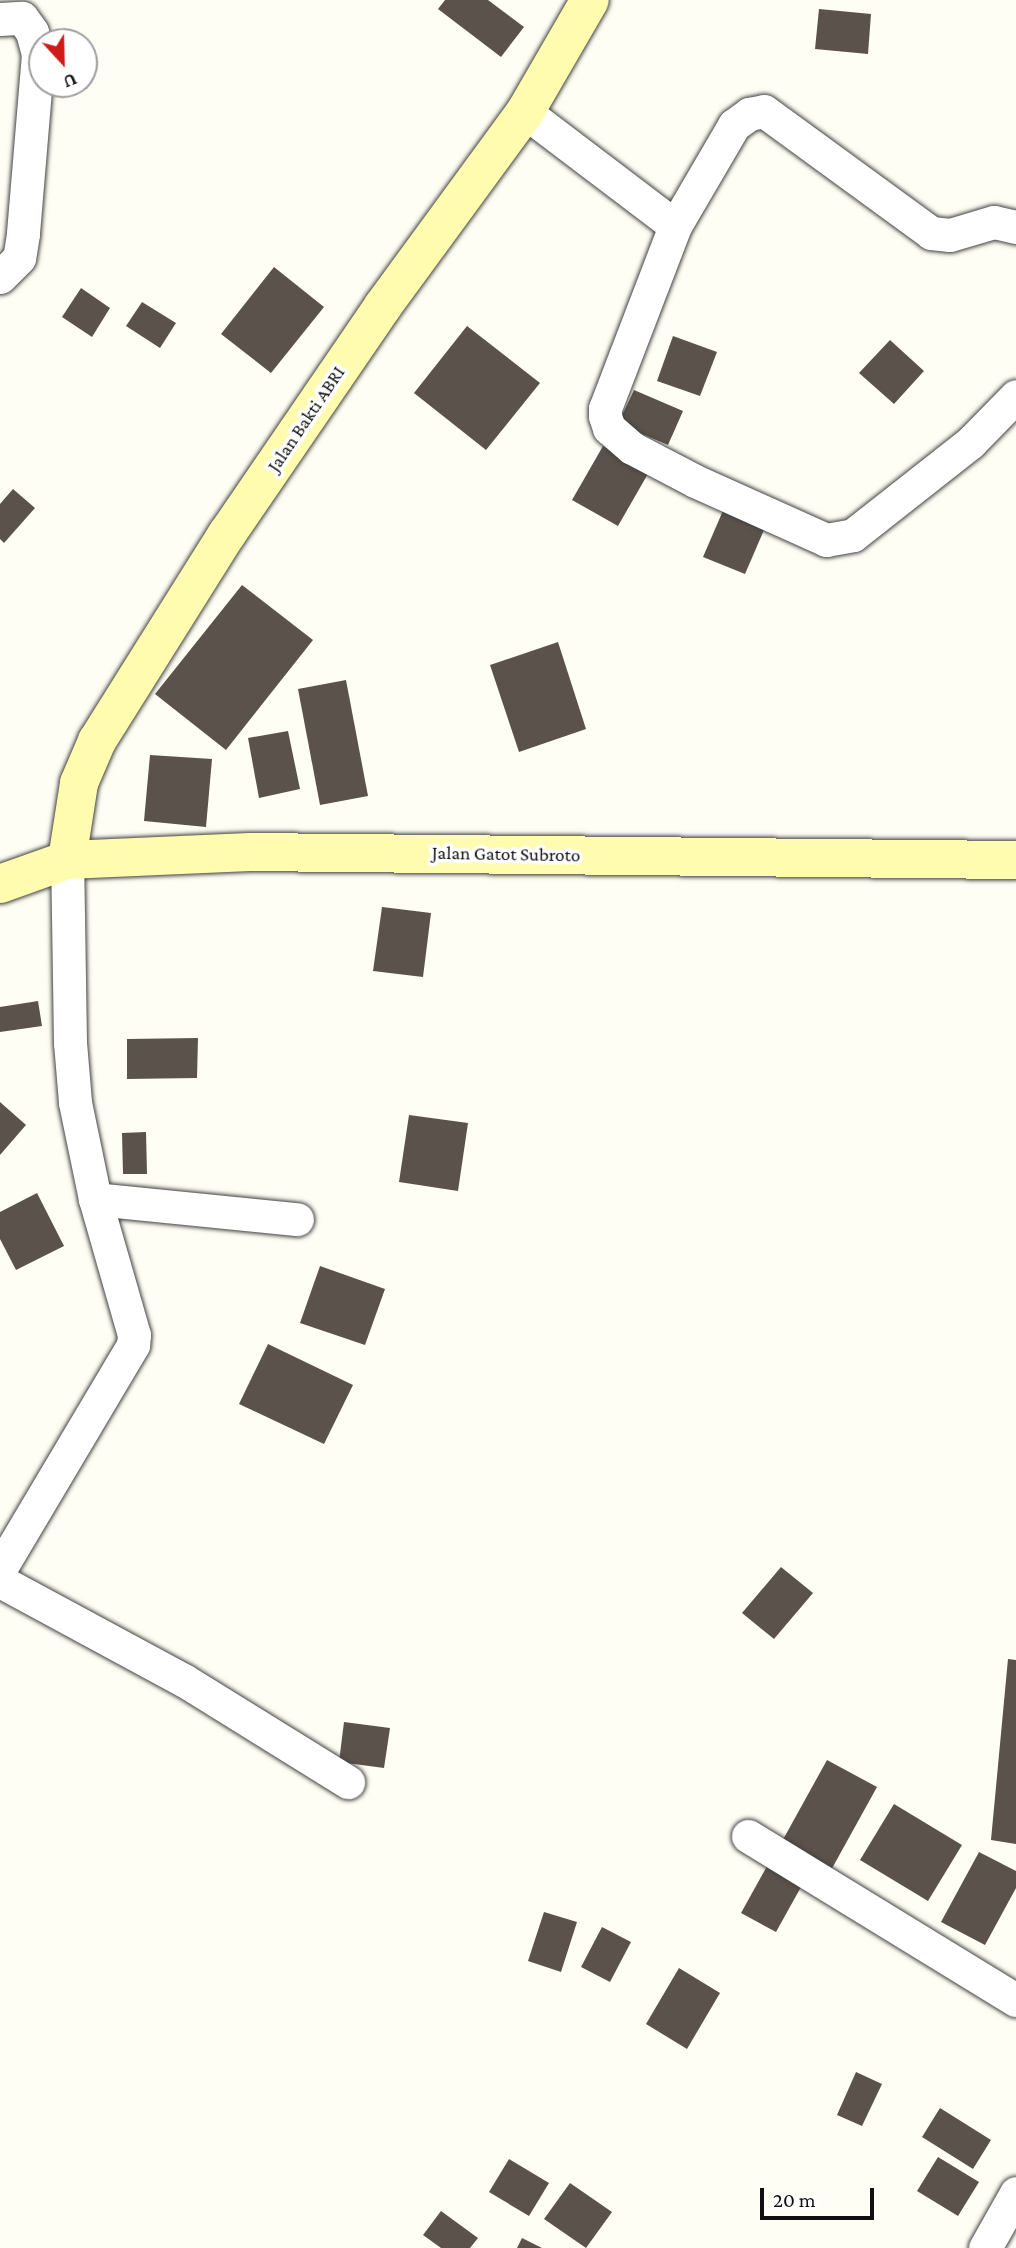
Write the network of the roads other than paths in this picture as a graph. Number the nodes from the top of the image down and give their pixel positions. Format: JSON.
{"nodes":[{"id":1,"x":590,"y":0,"type":"edge"},
{"id":2,"x":0,"y":19,"type":"edge"},
{"id":3,"x":525,"y":111,"type":"junction"},
{"id":4,"x":675,"y":226,"type":"junction"},
{"id":5,"x":1016,"y":227,"type":"edge"},
{"id":6,"x":0,"y":277,"type":"edge"},
{"id":7,"x":1016,"y":396,"type":"edge"},
{"id":8,"x":67,"y":860,"type":"junction"},
{"id":9,"x":1016,"y":860,"type":"edge"},
{"id":10,"x":0,"y":884,"type":"edge"},
{"id":11,"x":95,"y":1199,"type":"junction"},
{"id":12,"x":297,"y":1219,"type":"dead end"},
{"id":13,"x":0,"y":1569,"type":"edge"},
{"id":14,"x":0,"y":1581,"type":"edge"},
{"id":15,"x":348,"y":1782,"type":"dead end"},
{"id":16,"x":748,"y":1836,"type":"dead end"},
{"id":17,"x":1016,"y":2000,"type":"edge"},
{"id":18,"x":1016,"y":2193,"type":"edge"},
{"id":19,"x":985,"y":2248,"type":"edge"}],
"edges":[{"from":1,"to":3,"type":"main road","name":"Jalan Bakti ABRI"},
{"from":2,"to":6,"type":"street"},
{"from":3,"to":4,"type":"street"},
{"from":3,"to":8,"type":"main road","name":"Jalan Bakti ABRI"},
{"from":4,"to":5,"type":"street"},
{"from":4,"to":7,"type":"street"},
{"from":8,"to":9,"type":"main road","name":"Jalan Gatot Subroto"},
{"from":8,"to":10,"type":"main road","name":"Jalan Gatot Subroto"},
{"from":8,"to":11,"type":"street"},
{"from":11,"to":12,"type":"street"},
{"from":11,"to":13,"type":"street"},
{"from":14,"to":15,"type":"street"},
{"from":16,"to":17,"type":"street"},
{"from":18,"to":19,"type":"street"}]}
